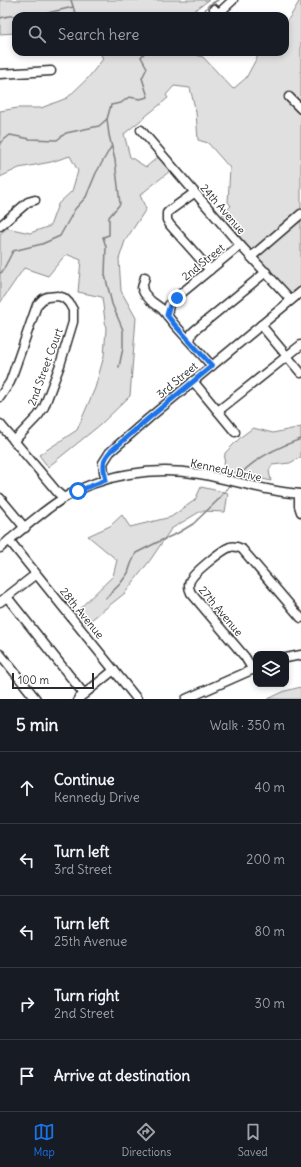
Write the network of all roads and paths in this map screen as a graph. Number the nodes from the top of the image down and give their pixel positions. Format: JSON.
{"nodes":[{"id":1,"x":233,"y":0,"type":"edge"},
{"id":2,"x":214,"y":10,"type":"dead end"},
{"id":3,"x":51,"y":71,"type":"dead end"},
{"id":4,"x":0,"y":74,"type":"edge"},
{"id":5,"x":289,"y":97,"type":"dead end"},
{"id":6,"x":301,"y":109,"type":"edge"},
{"id":7,"x":141,"y":130,"type":"dead end"},
{"id":8,"x":194,"y":193,"type":"junction"},
{"id":9,"x":35,"y":200,"type":"dead end"},
{"id":10,"x":301,"y":214,"type":"edge"},
{"id":11,"x":0,"y":226,"type":"edge"},
{"id":12,"x":240,"y":245,"type":"junction"},
{"id":13,"x":251,"y":256,"type":"junction"},
{"id":14,"x":210,"y":270,"type":"junction"},
{"id":15,"x":266,"y":272,"type":"junction"},
{"id":16,"x":145,"y":277,"type":"dead end"},
{"id":17,"x":301,"y":292,"type":"edge"},
{"id":18,"x":291,"y":300,"type":"junction"},
{"id":19,"x":167,"y":315,"type":"junction"},
{"id":20,"x":261,"y":325,"type":"junction"},
{"id":21,"x":190,"y":341,"type":"junction"},
{"id":22,"x":301,"y":346,"type":"edge"},
{"id":23,"x":287,"y":357,"type":"junction"},
{"id":24,"x":212,"y":366,"type":"junction"},
{"id":25,"x":301,"y":373,"type":"edge"},
{"id":26,"x":193,"y":381,"type":"junction"},
{"id":27,"x":0,"y":397,"type":"edge"},
{"id":28,"x":218,"y":411,"type":"junction"},
{"id":29,"x":0,"y":424,"type":"edge"},
{"id":30,"x":235,"y":432,"type":"dead end"},
{"id":31,"x":14,"y":441,"type":"junction"},
{"id":32,"x":106,"y":480,"type":"junction"},
{"id":33,"x":300,"y":494,"type":"edge"},
{"id":34,"x":0,"y":498,"type":"edge"},
{"id":35,"x":64,"y":498,"type":"junction"},
{"id":36,"x":301,"y":512,"type":"edge"},
{"id":37,"x":25,"y":528,"type":"junction"},
{"id":38,"x":9,"y":540,"type":"junction"},
{"id":39,"x":0,"y":548,"type":"edge"},
{"id":40,"x":36,"y":574,"type":"junction"},
{"id":41,"x":3,"y":600,"type":"edge"},
{"id":42,"x":301,"y":618,"type":"edge"},
{"id":43,"x":0,"y":654,"type":"edge"},
{"id":44,"x":301,"y":655,"type":"edge"},
{"id":45,"x":289,"y":657,"type":"edge"},
{"id":46,"x":253,"y":668,"type":"edge"},
{"id":47,"x":253,"y":669,"type":"edge"},
{"id":48,"x":114,"y":670,"type":"junction"},
{"id":49,"x":81,"y":697,"type":"edge"},
{"id":50,"x":36,"y":699,"type":"edge"},
{"id":51,"x":137,"y":699,"type":"edge"},
{"id":52,"x":186,"y":699,"type":"edge"}],
"edges":[{"from":1,"to":2,"type":"street"},
{"from":3,"to":4,"type":"street"},
{"from":5,"to":6,"type":"street"},
{"from":7,"to":8,"type":"street","name":"24th Avenue"},
{"from":8,"to":12,"type":"street","name":"24th Avenue"},
{"from":8,"to":14,"type":"street"},
{"from":9,"to":11,"type":"street"},
{"from":10,"to":13,"type":"street"},
{"from":12,"to":13,"type":"street","name":"24th Avenue"},
{"from":12,"to":14,"type":"street","name":"2nd Street"},
{"from":13,"to":15,"type":"street","name":"24th Avenue"},
{"from":14,"to":19,"type":"street","name":"2nd Street"},
{"from":15,"to":18,"type":"street","name":"24th Avenue"},
{"from":15,"to":21,"type":"street"},
{"from":16,"to":19,"type":"street"},
{"from":17,"to":18,"type":"street","name":"3rd Street"},
{"from":18,"to":20,"type":"street","name":"3rd Street"},
{"from":19,"to":21,"type":"street"},
{"from":20,"to":23,"type":"street"},
{"from":20,"to":24,"type":"street","name":"3rd Street"},
{"from":21,"to":24,"type":"street"},
{"from":22,"to":23,"type":"street"},
{"from":23,"to":25,"type":"street"},
{"from":23,"to":28,"type":"street"},
{"from":24,"to":26,"type":"street","name":"3rd Street"},
{"from":26,"to":28,"type":"street"},
{"from":26,"to":32,"type":"street","name":"3rd Street"},
{"from":27,"to":31,"type":"street","name":"2nd Street Court"},
{"from":28,"to":30,"type":"street"},
{"from":29,"to":31,"type":"street"},
{"from":31,"to":35,"type":"street"},
{"from":32,"to":33,"type":"street","name":"Kennedy Drive"},
{"from":32,"to":35,"type":"street","name":"Kennedy Drive"},
{"from":33,"to":36,"type":"street"},
{"from":34,"to":37,"type":"street"},
{"from":35,"to":37,"type":"street","name":"Kennedy Drive"},
{"from":37,"to":38,"type":"street","name":"Kennedy Drive"},
{"from":38,"to":39,"type":"street","name":"Kennedy Drive"},
{"from":38,"to":40,"type":"street","name":"28th Avenue"},
{"from":40,"to":41,"type":"street"},
{"from":40,"to":48,"type":"street","name":"28th Avenue"},
{"from":41,"to":49,"type":"street"},
{"from":42,"to":46,"type":"street","name":"27th Avenue"},
{"from":43,"to":50,"type":"street"},
{"from":44,"to":45,"type":"street"},
{"from":47,"to":52,"type":"street"},
{"from":48,"to":49,"type":"street"},
{"from":48,"to":51,"type":"street","name":"28th Avenue"}]}
